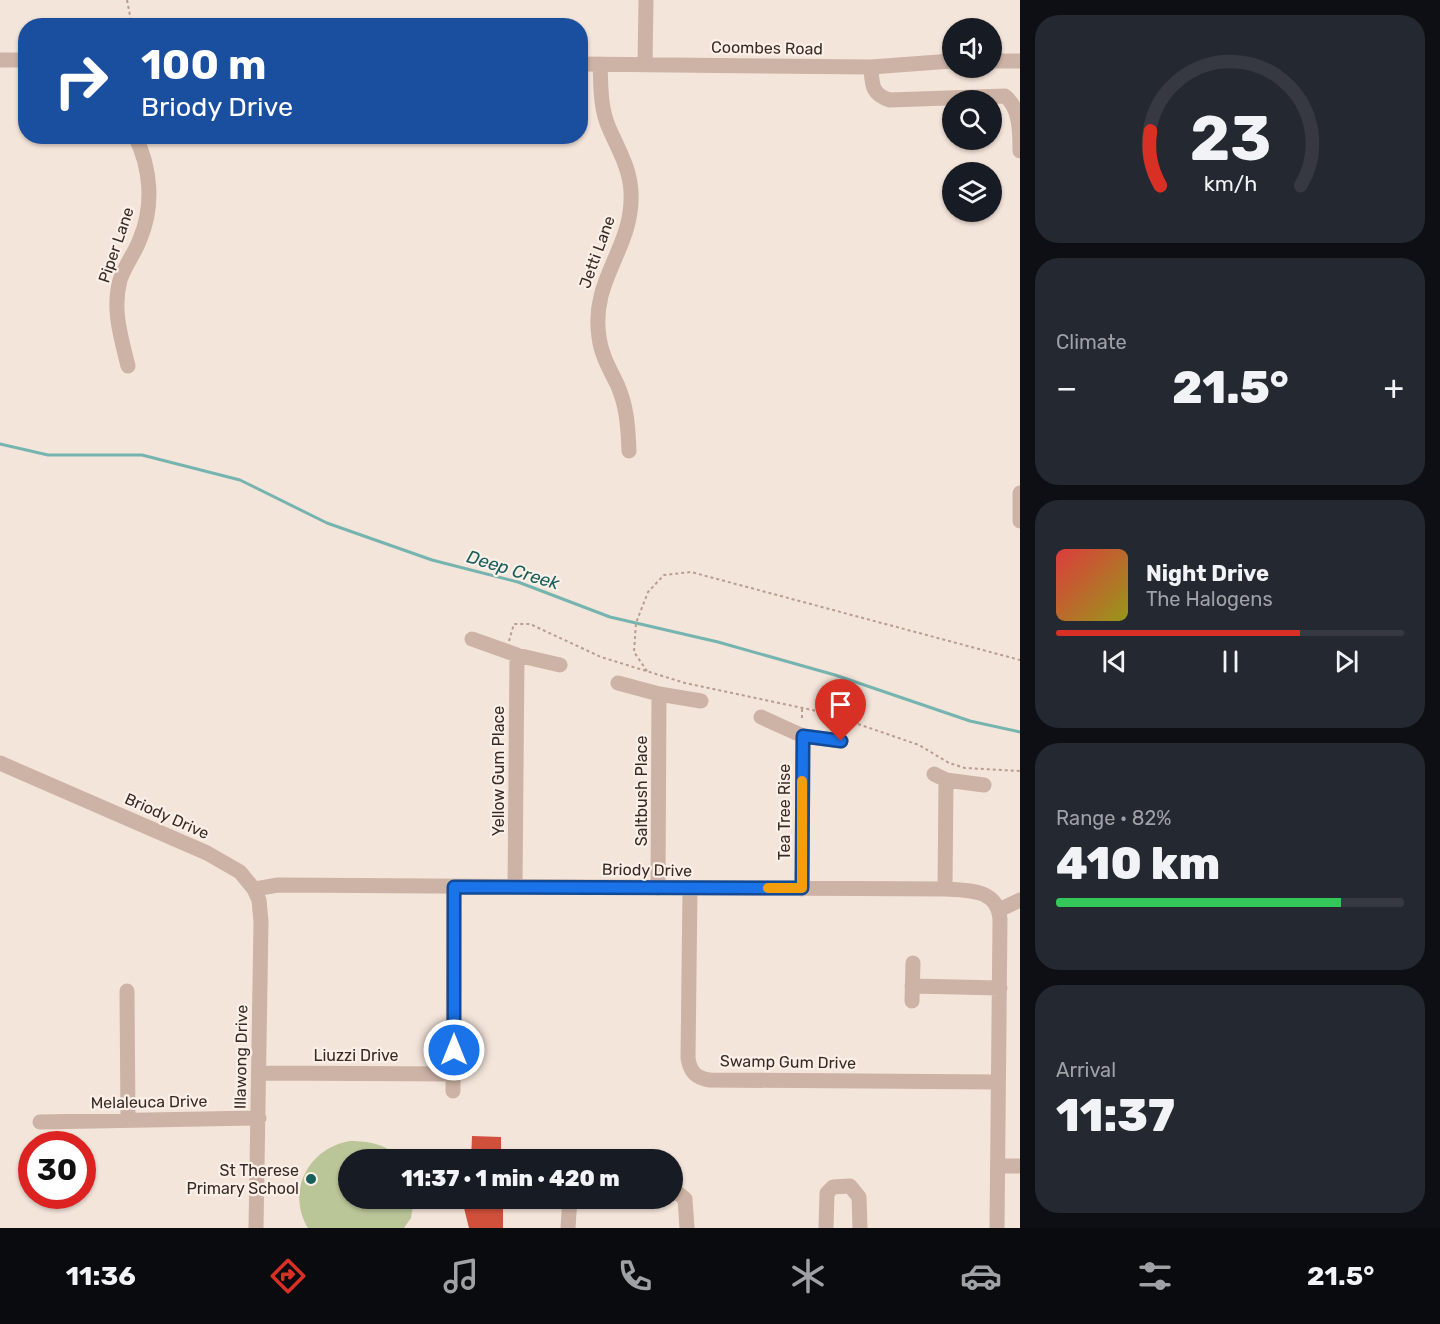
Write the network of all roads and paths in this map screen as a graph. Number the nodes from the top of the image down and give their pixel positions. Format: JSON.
{"nodes":[{"id":1,"x":127,"y":0,"type":"edge"},
{"id":2,"x":646,"y":0,"type":"edge"},
{"id":3,"x":130,"y":18,"type":"edge"},
{"id":4,"x":0,"y":60,"type":"edge"},
{"id":5,"x":18,"y":60,"type":"edge"},
{"id":6,"x":1002,"y":61,"type":"edge"},
{"id":7,"x":1020,"y":61,"type":"edge"},
{"id":8,"x":942,"y":62,"type":"edge"},
{"id":9,"x":588,"y":64,"type":"edge"},
{"id":10,"x":600,"y":64,"type":"junction"},
{"id":11,"x":645,"y":65,"type":"junction"},
{"id":12,"x":872,"y":67,"type":"junction"},
{"id":13,"x":138,"y":144,"type":"edge"},
{"id":14,"x":1020,"y":151,"type":"edge"},
{"id":15,"x":128,"y":366,"type":"dead end"},
{"id":16,"x":629,"y":451,"type":"dead end"},
{"id":17,"x":1020,"y":493,"type":"edge"},
{"id":18,"x":1020,"y":521,"type":"edge"},
{"id":19,"x":514,"y":624,"type":"dead end"},
{"id":20,"x":472,"y":639,"type":"dead end"},
{"id":21,"x":517,"y":655,"type":"junction"},
{"id":22,"x":1020,"y":660,"type":"edge"},
{"id":23,"x":560,"y":665,"type":"dead end"},
{"id":24,"x":646,"y":671,"type":"junction"},
{"id":25,"x":618,"y":682,"type":"dead end"},
{"id":26,"x":659,"y":694,"type":"junction"},
{"id":27,"x":701,"y":701,"type":"dead end"},
{"id":28,"x":761,"y":717,"type":"dead end"},
{"id":29,"x":803,"y":736,"type":"junction"},
{"id":30,"x":841,"y":741,"type":"dead end"},
{"id":31,"x":0,"y":763,"type":"edge"},
{"id":32,"x":1020,"y":771,"type":"edge"},
{"id":33,"x":984,"y":785,"type":"dead end"},
{"id":34,"x":454,"y":887,"type":"junction"},
{"id":35,"x":516,"y":887,"type":"junction"},
{"id":36,"x":658,"y":888,"type":"junction"},
{"id":37,"x":690,"y":888,"type":"junction"},
{"id":38,"x":802,"y":888,"type":"junction"},
{"id":39,"x":254,"y":889,"type":"junction"},
{"id":40,"x":945,"y":889,"type":"junction"},
{"id":41,"x":1020,"y":900,"type":"edge"},
{"id":42,"x":999,"y":910,"type":"junction"},
{"id":43,"x":913,"y":963,"type":"dead end"},
{"id":44,"x":1000,"y":988,"type":"junction"},
{"id":45,"x":127,"y":990,"type":"dead end"},
{"id":46,"x":259,"y":1073,"type":"junction"},
{"id":47,"x":453,"y":1074,"type":"junction"},
{"id":48,"x":998,"y":1082,"type":"junction"},
{"id":49,"x":453,"y":1091,"type":"dead end"},
{"id":50,"x":259,"y":1118,"type":"junction"},
{"id":51,"x":128,"y":1120,"type":"junction"},
{"id":52,"x":40,"y":1122,"type":"dead end"},
{"id":53,"x":999,"y":1166,"type":"junction"},
{"id":54,"x":1020,"y":1166,"type":"edge"},
{"id":55,"x":683,"y":1197,"type":"edge"},
{"id":56,"x":569,"y":1209,"type":"edge"},
{"id":57,"x":256,"y":1228,"type":"edge"},
{"id":58,"x":568,"y":1228,"type":"edge"},
{"id":59,"x":687,"y":1228,"type":"edge"},
{"id":60,"x":826,"y":1228,"type":"edge"},
{"id":61,"x":860,"y":1228,"type":"edge"},
{"id":62,"x":997,"y":1228,"type":"edge"}],
"edges":[{"from":1,"to":3,"type":"path"},
{"from":2,"to":11,"type":"street"},
{"from":4,"to":5,"type":"street"},
{"from":6,"to":7,"type":"street"},
{"from":8,"to":12,"type":"street","name":"Coombes Road"},
{"from":9,"to":10,"type":"street","name":"Coombes Road"},
{"from":10,"to":11,"type":"street","name":"Coombes Road"},
{"from":10,"to":16,"type":"street","name":"Jetti Lane"},
{"from":11,"to":12,"type":"street","name":"Coombes Road"},
{"from":12,"to":14,"type":"street"},
{"from":13,"to":15,"type":"street","name":"Piper Lane"},
{"from":17,"to":18,"type":"street"},
{"from":19,"to":24,"type":"path"},
{"from":20,"to":21,"type":"street"},
{"from":21,"to":23,"type":"street"},
{"from":21,"to":35,"type":"street","name":"Yellow Gum Place"},
{"from":22,"to":24,"type":"path"},
{"from":24,"to":32,"type":"path"},
{"from":25,"to":26,"type":"street"},
{"from":26,"to":27,"type":"street"},
{"from":26,"to":36,"type":"street","name":"Saltbush Place"},
{"from":28,"to":29,"type":"street"},
{"from":29,"to":30,"type":"street"},
{"from":29,"to":38,"type":"street","name":"Tea Tree Rise"},
{"from":31,"to":39,"type":"street","name":"Briody Drive"},
{"from":33,"to":40,"type":"street"},
{"from":34,"to":35,"type":"street","name":"Briody Drive"},
{"from":34,"to":39,"type":"street","name":"Briody Drive"},
{"from":34,"to":47,"type":"street"},
{"from":35,"to":36,"type":"street","name":"Briody Drive"},
{"from":36,"to":37,"type":"street","name":"Briody Drive"},
{"from":37,"to":38,"type":"street","name":"Briody Drive"},
{"from":37,"to":48,"type":"street","name":"Swamp Gum Drive"},
{"from":38,"to":40,"type":"street","name":"Briody Drive"},
{"from":39,"to":46,"type":"street","name":"Illawong Drive"},
{"from":40,"to":42,"type":"street","name":"Briody Drive"},
{"from":41,"to":42,"type":"street"},
{"from":42,"to":44,"type":"street"},
{"from":43,"to":44,"type":"street"},
{"from":44,"to":48,"type":"street"},
{"from":45,"to":51,"type":"street"},
{"from":46,"to":47,"type":"street","name":"Liuzzi Drive"},
{"from":46,"to":50,"type":"street","name":"Illawong Drive"},
{"from":47,"to":49,"type":"street"},
{"from":48,"to":53,"type":"street"},
{"from":50,"to":51,"type":"street","name":"Melaleuca Drive"},
{"from":50,"to":57,"type":"street","name":"Illawong Drive"},
{"from":51,"to":52,"type":"street","name":"Melaleuca Drive"},
{"from":53,"to":54,"type":"street"},
{"from":53,"to":62,"type":"street"},
{"from":55,"to":59,"type":"street"},
{"from":56,"to":58,"type":"street"},
{"from":60,"to":61,"type":"street"}]}
